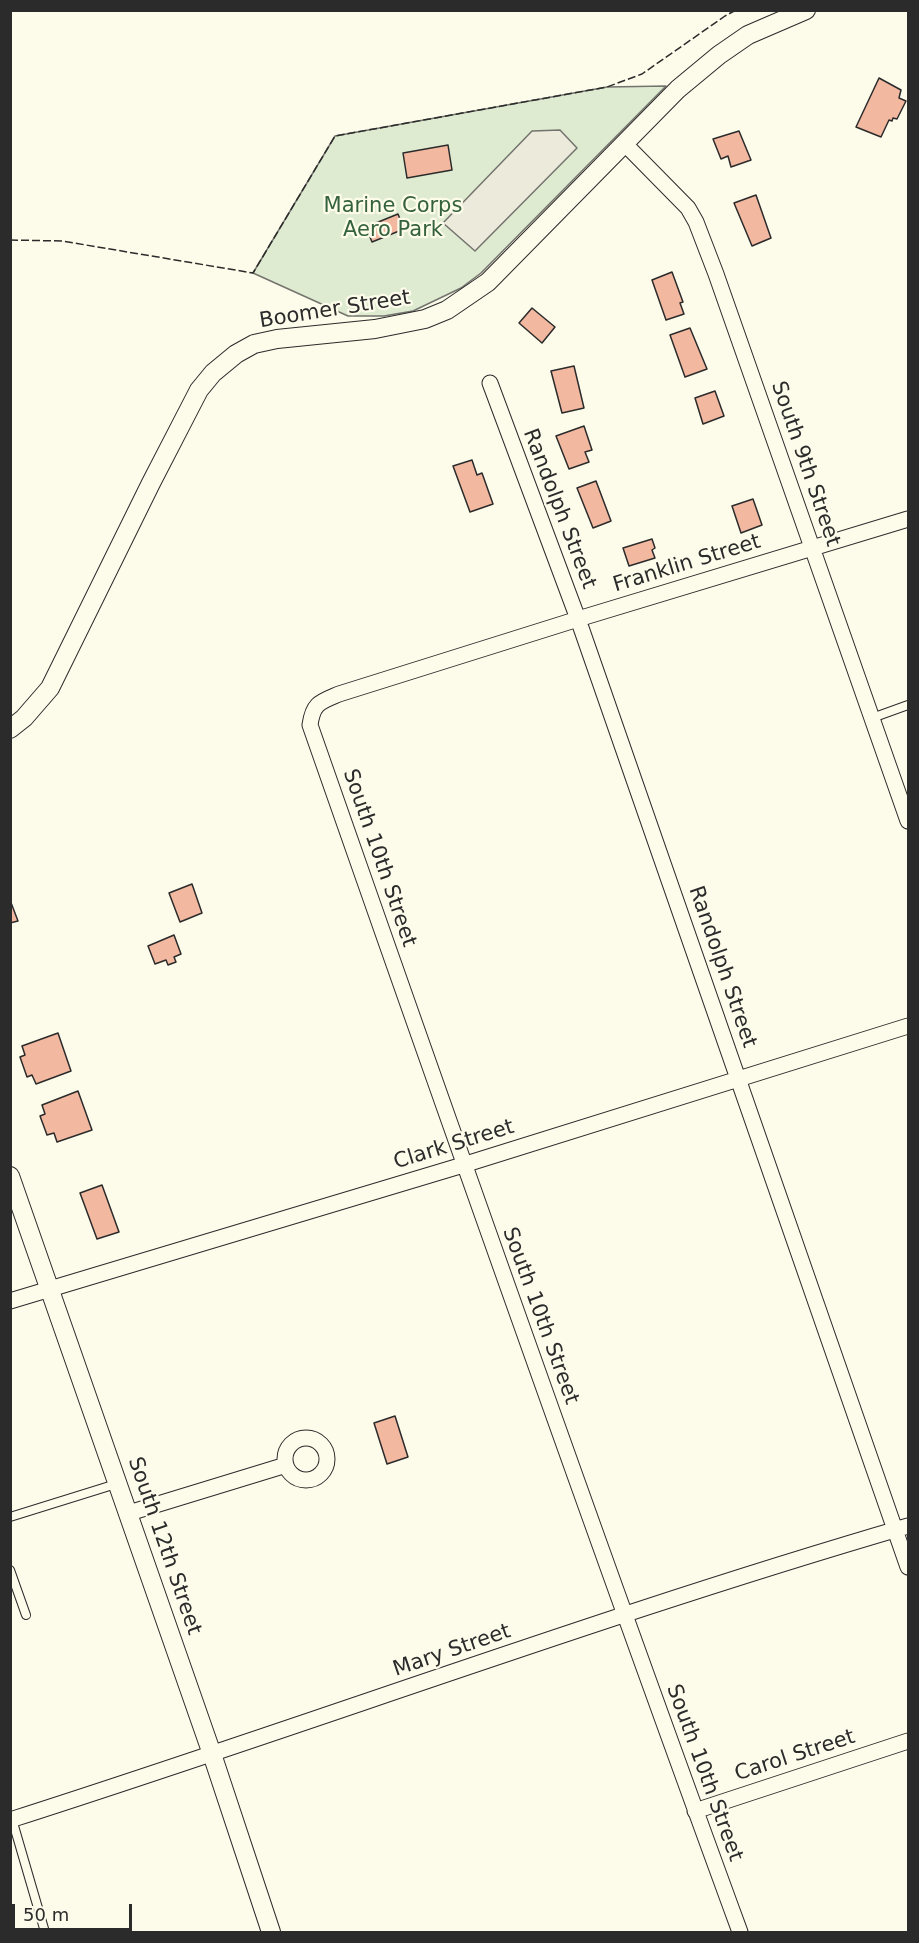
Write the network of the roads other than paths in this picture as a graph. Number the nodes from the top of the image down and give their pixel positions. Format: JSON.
{"nodes":[{"id":1,"x":806,"y":10,"type":"edge"},
{"id":2,"x":624,"y":143,"type":"junction"},
{"id":3,"x":490,"y":383,"type":"dead end"},
{"id":4,"x":909,"y":519,"type":"edge"},
{"id":5,"x":812,"y":548,"type":"junction"},
{"id":6,"x":578,"y":619,"type":"junction"},
{"id":7,"x":909,"y":705,"type":"edge"},
{"id":8,"x":312,"y":711,"type":"joint"},
{"id":9,"x":872,"y":718,"type":"junction"},
{"id":10,"x":10,"y":729,"type":"edge"},
{"id":11,"x":909,"y":821,"type":"edge"},
{"id":12,"x":909,"y":1026,"type":"edge"},
{"id":13,"x":739,"y":1079,"type":"junction"},
{"id":14,"x":464,"y":1165,"type":"junction"},
{"id":15,"x":10,"y":1176,"type":"edge"},
{"id":16,"x":51,"y":1289,"type":"junction"},
{"id":17,"x":10,"y":1301,"type":"edge"},
{"id":18,"x":286,"y":1465,"type":"dead end"},
{"id":19,"x":118,"y":1483,"type":"junction"},
{"id":20,"x":129,"y":1513,"type":"junction"},
{"id":21,"x":10,"y":1517,"type":"edge"},
{"id":22,"x":902,"y":1528,"type":"edge"},
{"id":23,"x":909,"y":1567,"type":"edge"},
{"id":24,"x":10,"y":1570,"type":"edge"},
{"id":25,"x":624,"y":1614,"type":"junction"},
{"id":26,"x":26,"y":1616,"type":"dead end"},
{"id":27,"x":909,"y":1741,"type":"edge"},
{"id":28,"x":212,"y":1754,"type":"junction"},
{"id":29,"x":695,"y":1811,"type":"junction"},
{"id":30,"x":11,"y":1819,"type":"edge"},
{"id":31,"x":45,"y":1932,"type":"edge"},
{"id":32,"x":272,"y":1932,"type":"edge"},
{"id":33,"x":740,"y":1932,"type":"edge"}],
"edges":[{"from":1,"to":2,"type":"street","name":"Boomer Street"},
{"from":2,"to":5,"type":"street","name":"South 9th Street"},
{"from":2,"to":10,"type":"street","name":"Boomer Street"},
{"from":3,"to":6,"type":"street","name":"Randolph Street"},
{"from":4,"to":5,"type":"street","name":"Franklin Street"},
{"from":5,"to":6,"type":"street","name":"Franklin Street"},
{"from":5,"to":9,"type":"street","name":"South 9th Street"},
{"from":6,"to":8,"type":"street","name":"Franklin Street"},
{"from":6,"to":13,"type":"street","name":"Randolph Street"},
{"from":7,"to":9,"type":"lane"},
{"from":8,"to":14,"type":"street","name":"South 10th Street"},
{"from":9,"to":11,"type":"street","name":"South 9th Street"},
{"from":12,"to":13,"type":"street","name":"Clark Street"},
{"from":13,"to":14,"type":"street","name":"Clark Street"},
{"from":13,"to":22,"type":"street","name":"Randolph Street"},
{"from":14,"to":16,"type":"street","name":"Clark Street"},
{"from":14,"to":25,"type":"street","name":"South 10th Street"},
{"from":15,"to":16,"type":"street","name":"South 12th Street"},
{"from":16,"to":17,"type":"street","name":"Clark Street"},
{"from":16,"to":19,"type":"street","name":"South 12th Street"},
{"from":18,"to":20,"type":"street"},
{"from":19,"to":20,"type":"street","name":"South 12th Street"},
{"from":19,"to":21,"type":"lane"},
{"from":20,"to":28,"type":"street","name":"South 12th Street"},
{"from":22,"to":23,"type":"street","name":"Randolph Street"},
{"from":22,"to":25,"type":"street","name":"Mary Street"},
{"from":24,"to":26,"type":"lane"},
{"from":25,"to":28,"type":"street","name":"Mary Street"},
{"from":25,"to":29,"type":"street","name":"South 10th Street"},
{"from":27,"to":29,"type":"street","name":"Carol Street"},
{"from":28,"to":30,"type":"street","name":"Mary Street"},
{"from":28,"to":32,"type":"street","name":"South 12th Street"},
{"from":29,"to":33,"type":"street","name":"South 10th Street"},
{"from":30,"to":31,"type":"lane"}]}
